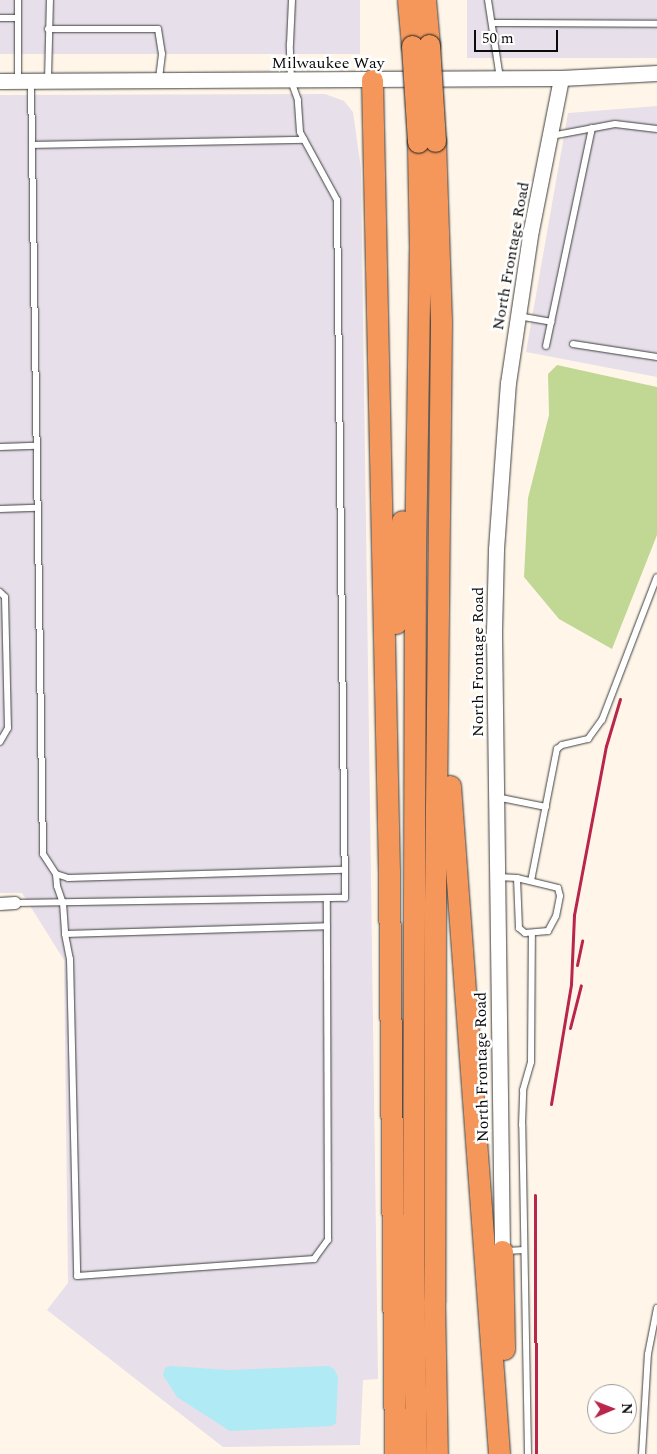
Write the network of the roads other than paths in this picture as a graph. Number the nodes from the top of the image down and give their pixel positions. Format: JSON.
{"nodes":[{"id":1,"x":18,"y":0,"type":"edge"},
{"id":2,"x":50,"y":0,"type":"edge"},
{"id":3,"x":292,"y":0,"type":"edge"},
{"id":4,"x":408,"y":0,"type":"edge"},
{"id":5,"x":425,"y":0,"type":"edge"},
{"id":6,"x":488,"y":0,"type":"edge"},
{"id":7,"x":0,"y":18,"type":"edge"},
{"id":8,"x":18,"y":18,"type":"junction"},
{"id":9,"x":492,"y":23,"type":"junction"},
{"id":10,"x":657,"y":24,"type":"edge"},
{"id":11,"x":48,"y":29,"type":"junction"},
{"id":12,"x":420,"y":46,"type":"junction"},
{"id":13,"x":657,"y":73,"type":"edge"},
{"id":14,"x":500,"y":78,"type":"junction"},
{"id":15,"x":561,"y":78,"type":"junction"},
{"id":16,"x":24,"y":80,"type":"junction"},
{"id":17,"x":48,"y":80,"type":"junction"},
{"id":18,"x":372,"y":80,"type":"junction"},
{"id":19,"x":0,"y":81,"type":"edge"},
{"id":20,"x":159,"y":81,"type":"junction"},
{"id":21,"x":291,"y":81,"type":"junction"},
{"id":22,"x":592,"y":128,"type":"junction"},
{"id":23,"x":657,"y":130,"type":"edge"},
{"id":24,"x":551,"y":136,"type":"junction"},
{"id":25,"x":304,"y":140,"type":"junction"},
{"id":26,"x":426,"y":141,"type":"junction"},
{"id":27,"x":32,"y":145,"type":"junction"},
{"id":28,"x":420,"y":250,"type":"junction"},
{"id":29,"x":517,"y":316,"type":"junction"},
{"id":30,"x":551,"y":322,"type":"junction"},
{"id":31,"x":573,"y":344,"type":"dead end"},
{"id":32,"x":546,"y":346,"type":"dead end"},
{"id":33,"x":657,"y":357,"type":"edge"},
{"id":34,"x":36,"y":446,"type":"junction"},
{"id":35,"x":0,"y":447,"type":"edge"},
{"id":36,"x":439,"y":499,"type":"junction"},
{"id":37,"x":37,"y":508,"type":"junction"},
{"id":38,"x":0,"y":509,"type":"edge"},
{"id":39,"x":657,"y":577,"type":"edge"},
{"id":40,"x":0,"y":592,"type":"edge"},
{"id":41,"x":0,"y":742,"type":"edge"},
{"id":42,"x":496,"y":797,"type":"junction"},
{"id":43,"x":546,"y":807,"type":"junction"},
{"id":44,"x":344,"y":870,"type":"junction"},
{"id":45,"x":389,"y":873,"type":"junction"},
{"id":46,"x":56,"y":874,"type":"junction"},
{"id":47,"x":497,"y":877,"type":"junction"},
{"id":48,"x":517,"y":878,"type":"junction"},
{"id":49,"x":532,"y":881,"type":"junction"},
{"id":50,"x":327,"y":898,"type":"junction"},
{"id":51,"x":63,"y":903,"type":"junction"},
{"id":52,"x":0,"y":904,"type":"edge"},
{"id":53,"x":15,"y":904,"type":"joint"},
{"id":54,"x":327,"y":926,"type":"junction"},
{"id":55,"x":532,"y":933,"type":"junction"},
{"id":56,"x":64,"y":934,"type":"junction"},
{"id":57,"x":524,"y":1250,"type":"junction"},
{"id":58,"x":502,"y":1251,"type":"junction"},
{"id":59,"x":657,"y":1308,"type":"edge"},
{"id":60,"x":395,"y":1454,"type":"edge"},
{"id":61,"x":416,"y":1454,"type":"edge"},
{"id":62,"x":437,"y":1454,"type":"edge"},
{"id":63,"x":498,"y":1454,"type":"edge"},
{"id":64,"x":505,"y":1454,"type":"edge"},
{"id":65,"x":528,"y":1454,"type":"edge"},
{"id":66,"x":642,"y":1454,"type":"edge"}],
"edges":[{"from":1,"to":8,"type":"lane"},
{"from":2,"to":11,"type":"lane"},
{"from":3,"to":21,"type":"lane"},
{"from":4,"to":12,"type":"highway"},
{"from":5,"to":12,"type":"highway"},
{"from":6,"to":9,"type":"lane"},
{"from":7,"to":8,"type":"lane"},
{"from":8,"to":16,"type":"lane"},
{"from":9,"to":10,"type":"lane"},
{"from":9,"to":14,"type":"lane"},
{"from":11,"to":17,"type":"lane"},
{"from":11,"to":20,"type":"lane"},
{"from":12,"to":26,"type":"highway","bridge":true},
{"from":13,"to":15,"type":"street","name":"Milwaukee Way"},
{"from":14,"to":15,"type":"street","name":"Milwaukee Way"},
{"from":14,"to":18,"type":"street","name":"Milwaukee Way"},
{"from":15,"to":24,"type":"street","name":"North Frontage Road"},
{"from":16,"to":17,"type":"street","name":"Milwaukee Way"},
{"from":16,"to":19,"type":"street","name":"Milwaukee Way"},
{"from":16,"to":27,"type":"lane"},
{"from":17,"to":20,"type":"street","name":"Milwaukee Way"},
{"from":18,"to":21,"type":"street","name":"Milwaukee Way"},
{"from":18,"to":45,"type":"highway"},
{"from":20,"to":21,"type":"street","name":"Milwaukee Way"},
{"from":21,"to":25,"type":"lane"},
{"from":22,"to":23,"type":"lane"},
{"from":22,"to":24,"type":"lane"},
{"from":22,"to":30,"type":"lane"},
{"from":24,"to":29,"type":"street","name":"North Frontage Road"},
{"from":25,"to":27,"type":"lane"},
{"from":25,"to":44,"type":"lane"},
{"from":26,"to":28,"type":"highway"},
{"from":26,"to":36,"type":"highway"},
{"from":27,"to":34,"type":"lane"},
{"from":28,"to":45,"type":"highway"},
{"from":28,"to":61,"type":"highway"},
{"from":29,"to":30,"type":"lane"},
{"from":29,"to":42,"type":"street","name":"North Frontage Road"},
{"from":30,"to":32,"type":"lane"},
{"from":31,"to":33,"type":"lane"},
{"from":34,"to":35,"type":"lane"},
{"from":34,"to":37,"type":"lane"},
{"from":36,"to":62,"type":"highway"},
{"from":36,"to":63,"type":"highway"},
{"from":37,"to":38,"type":"lane"},
{"from":37,"to":46,"type":"lane"},
{"from":39,"to":43,"type":"lane"},
{"from":40,"to":41,"type":"lane"},
{"from":42,"to":43,"type":"lane"},
{"from":42,"to":47,"type":"street","name":"North Frontage Road"},
{"from":43,"to":49,"type":"lane"},
{"from":44,"to":46,"type":"lane"},
{"from":44,"to":50,"type":"lane"},
{"from":45,"to":60,"type":"highway"},
{"from":46,"to":51,"type":"lane"},
{"from":47,"to":48,"type":"lane"},
{"from":47,"to":58,"type":"street","name":"North Frontage Road"},
{"from":48,"to":49,"type":"lane"},
{"from":48,"to":55,"type":"lane"},
{"from":49,"to":55,"type":"lane"},
{"from":50,"to":51,"type":"lane"},
{"from":50,"to":54,"type":"lane"},
{"from":51,"to":53,"type":"lane"},
{"from":51,"to":56,"type":"lane"},
{"from":52,"to":53,"type":"street"},
{"from":54,"to":56,"type":"lane"},
{"from":54,"to":56,"type":"lane"},
{"from":55,"to":57,"type":"lane"},
{"from":57,"to":58,"type":"lane"},
{"from":57,"to":65,"type":"lane"},
{"from":58,"to":64,"type":"highway"},
{"from":59,"to":66,"type":"lane"}]}
